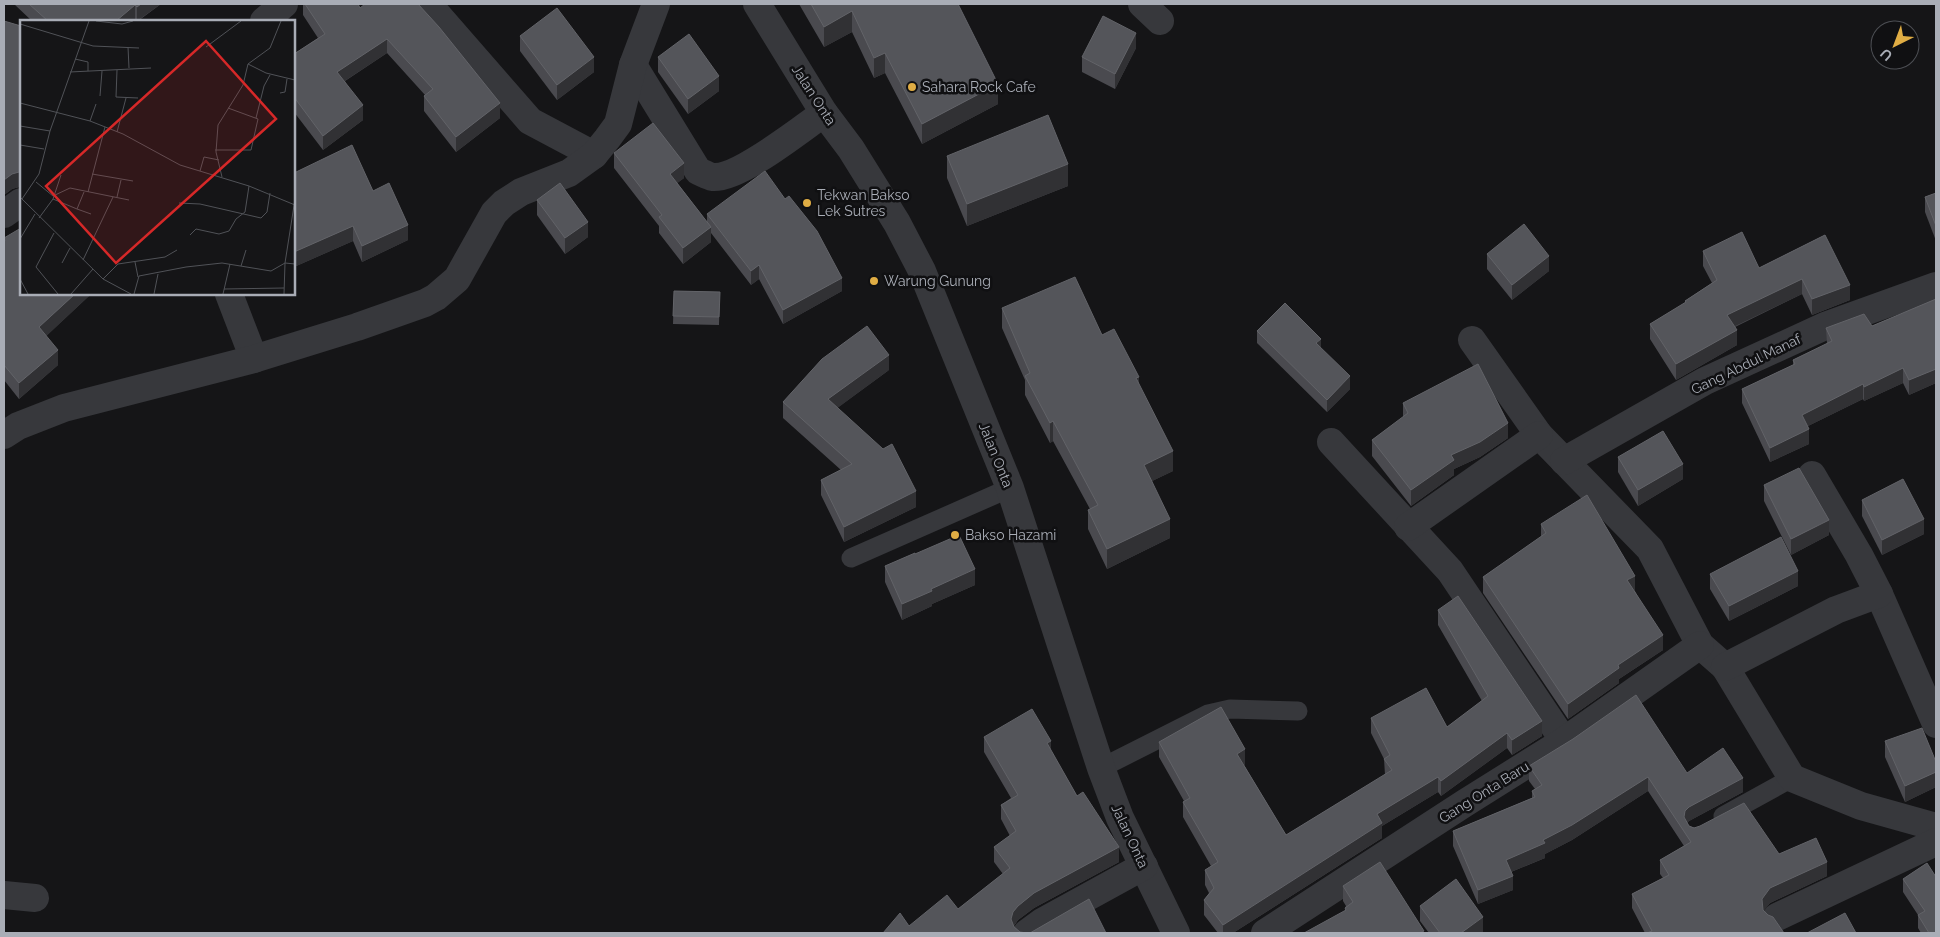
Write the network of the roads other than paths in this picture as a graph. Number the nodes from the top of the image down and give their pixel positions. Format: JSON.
{"nodes":[{"id":1,"x":284,"y":4,"type":"edge"},
{"id":2,"x":428,"y":4,"type":"edge"},
{"id":3,"x":656,"y":4,"type":"edge"},
{"id":4,"x":757,"y":4,"type":"edge"},
{"id":5,"x":265,"y":20,"type":"edge"},
{"id":6,"x":633,"y":65,"type":"junction"},
{"id":7,"x":824,"y":114,"type":"junction"},
{"id":8,"x":594,"y":155,"type":"junction"},
{"id":9,"x":20,"y":203,"type":"edge"},
{"id":10,"x":4,"y":214,"type":"edge"},
{"id":11,"x":1936,"y":286,"type":"edge"},
{"id":12,"x":229,"y":295,"type":"edge"},
{"id":13,"x":1472,"y":340,"type":"dead end"},
{"id":14,"x":254,"y":359,"type":"junction"},
{"id":15,"x":4,"y":435,"type":"edge"},
{"id":16,"x":1539,"y":436,"type":"junction"},
{"id":17,"x":1330,"y":442,"type":"dead end"},
{"id":18,"x":1564,"y":461,"type":"junction"},
{"id":19,"x":1812,"y":475,"type":"dead end"},
{"id":20,"x":1010,"y":488,"type":"junction"},
{"id":21,"x":1408,"y":527,"type":"junction"},
{"id":22,"x":852,"y":558,"type":"dead end"},
{"id":23,"x":1879,"y":594,"type":"junction"},
{"id":24,"x":1700,"y":645,"type":"junction"},
{"id":25,"x":1724,"y":667,"type":"junction"},
{"id":26,"x":1298,"y":711,"type":"dead end"},
{"id":27,"x":1936,"y":724,"type":"edge"},
{"id":28,"x":1564,"y":741,"type":"junction"},
{"id":29,"x":1101,"y":768,"type":"junction"},
{"id":30,"x":1792,"y":778,"type":"junction"},
{"id":31,"x":1712,"y":822,"type":"edge"},
{"id":32,"x":1936,"y":826,"type":"edge"},
{"id":33,"x":1936,"y":842,"type":"edge"},
{"id":34,"x":1144,"y":866,"type":"junction"},
{"id":35,"x":4,"y":895,"type":"edge"},
{"id":36,"x":35,"y":898,"type":"dead end"},
{"id":37,"x":1777,"y":917,"type":"dead end"},
{"id":38,"x":1027,"y":933,"type":"edge"},
{"id":39,"x":1176,"y":933,"type":"edge"},
{"id":40,"x":1265,"y":933,"type":"edge"}],
"edges":[{"from":1,"to":5,"type":"street"},
{"from":2,"to":8,"type":"street"},
{"from":3,"to":6,"type":"street"},
{"from":4,"to":7,"type":"street","name":"Jalan Onta"},
{"from":6,"to":7,"type":"street"},
{"from":6,"to":8,"type":"street"},
{"from":7,"to":20,"type":"street","name":"Jalan Onta"},
{"from":8,"to":14,"type":"street"},
{"from":9,"to":10,"type":"street"},
{"from":11,"to":18,"type":"street","name":"Gang Abdul Manaf"},
{"from":12,"to":14,"type":"street"},
{"from":13,"to":16,"type":"street"},
{"from":14,"to":15,"type":"street"},
{"from":16,"to":18,"type":"street"},
{"from":16,"to":21,"type":"street"},
{"from":17,"to":21,"type":"street"},
{"from":18,"to":24,"type":"street"},
{"from":19,"to":23,"type":"street"},
{"from":20,"to":22,"type":"lane"},
{"from":20,"to":29,"type":"street","name":"Jalan Onta"},
{"from":21,"to":28,"type":"street"},
{"from":23,"to":25,"type":"street"},
{"from":23,"to":27,"type":"street"},
{"from":24,"to":25,"type":"street"},
{"from":24,"to":28,"type":"street","name":"Gang Onta Baru"},
{"from":25,"to":30,"type":"street"},
{"from":26,"to":29,"type":"lane"},
{"from":28,"to":40,"type":"street","name":"Gang Onta Baru"},
{"from":29,"to":34,"type":"street","name":"Jalan Onta"},
{"from":30,"to":31,"type":"lane"},
{"from":30,"to":32,"type":"street"},
{"from":33,"to":37,"type":"street"},
{"from":34,"to":38,"type":"street"},
{"from":34,"to":39,"type":"street","name":"Jalan Onta"},
{"from":35,"to":36,"type":"street"}]}
